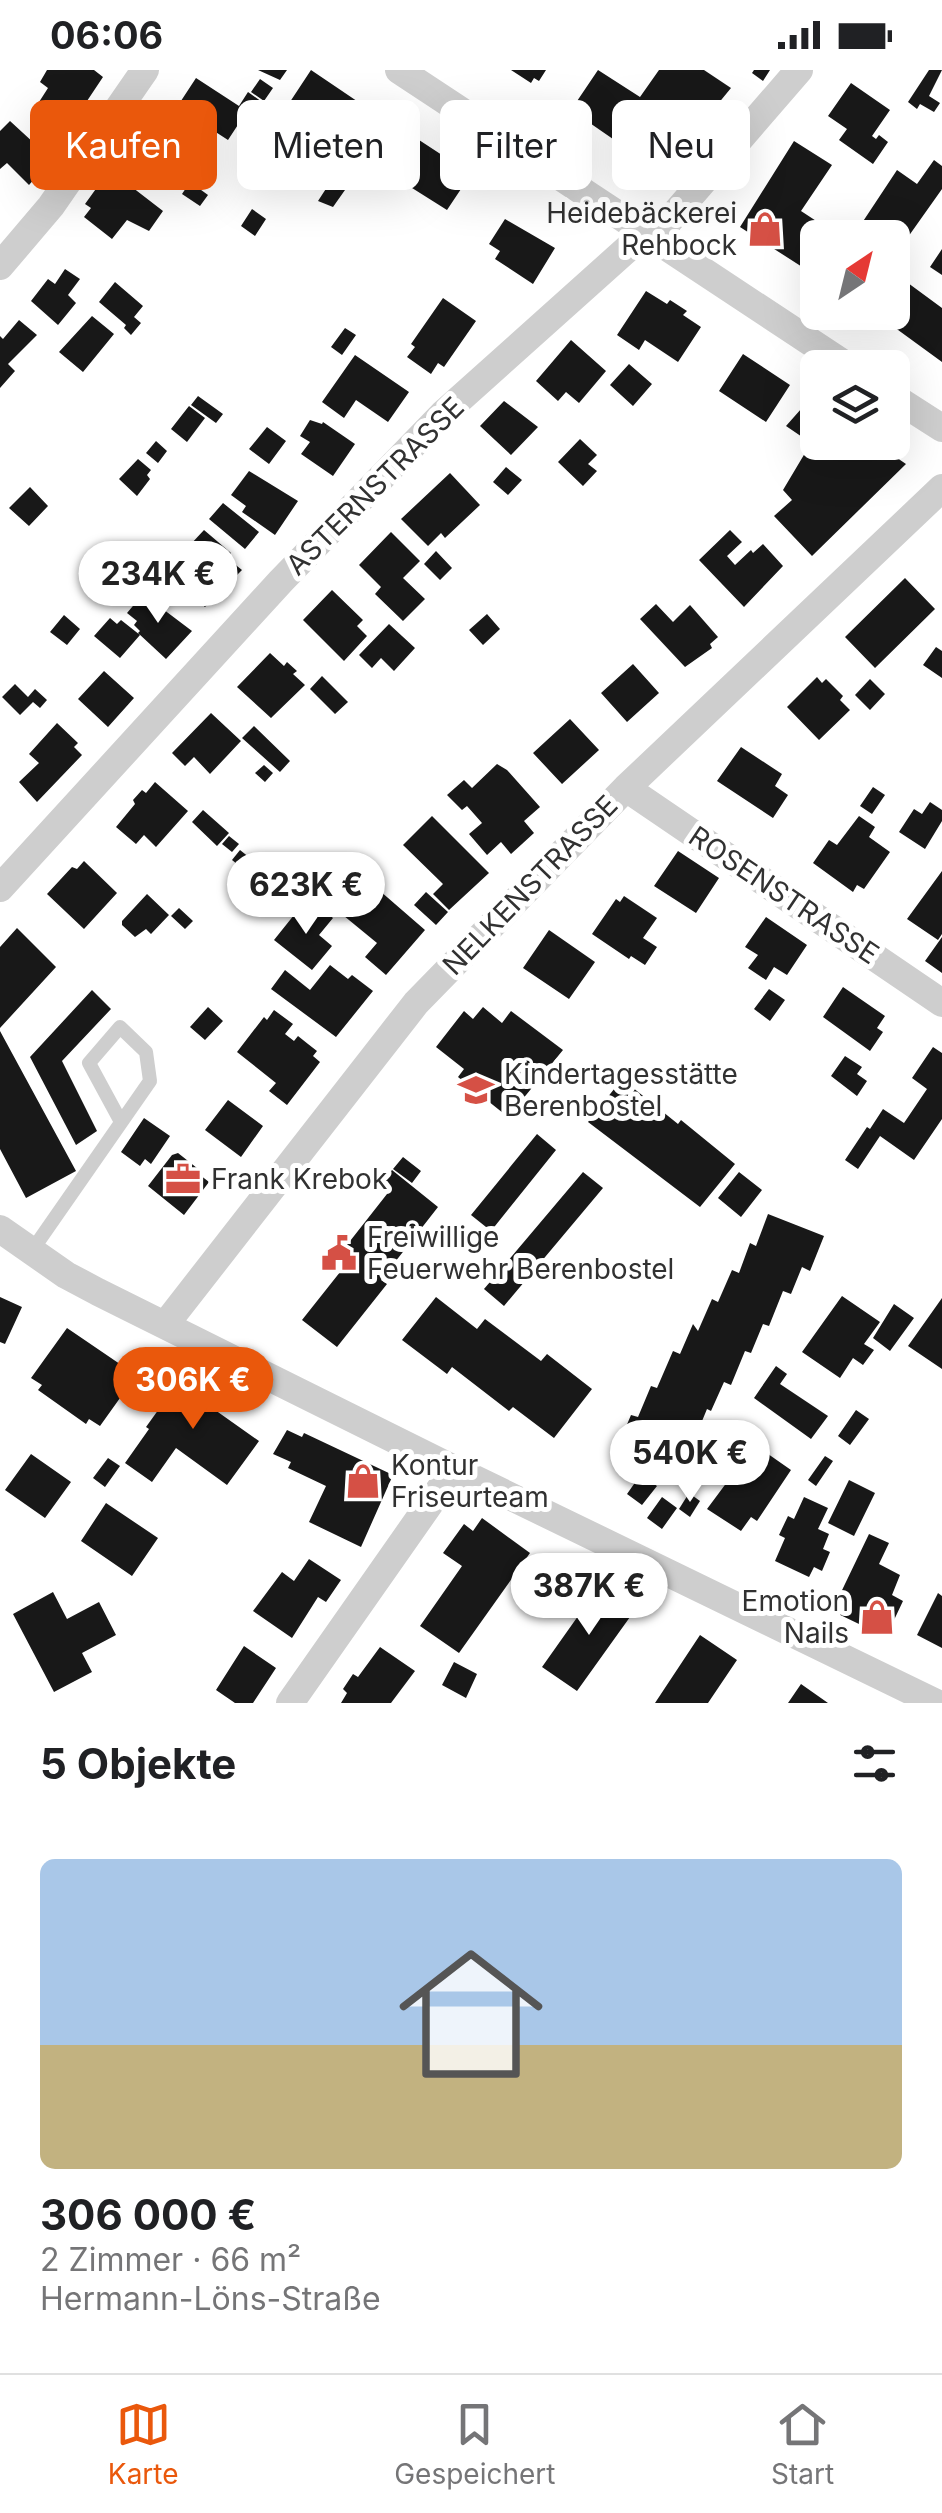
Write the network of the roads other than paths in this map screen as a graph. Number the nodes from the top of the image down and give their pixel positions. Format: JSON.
{"nodes":[{"id":1,"x":145,"y":70,"type":"edge"},
{"id":2,"x":399,"y":70,"type":"edge"},
{"id":3,"x":799,"y":70,"type":"edge"},
{"id":4,"x":649,"y":236,"type":"junction"},
{"id":5,"x":0,"y":266,"type":"edge"},
{"id":6,"x":823,"y":350,"type":"edge"},
{"id":7,"x":910,"y":408,"type":"edge"},
{"id":8,"x":942,"y":428,"type":"edge"},
{"id":9,"x":942,"y":488,"type":"edge"},
{"id":10,"x":626,"y":788,"type":"junction"},
{"id":11,"x":0,"y":888,"type":"edge"},
{"id":12,"x":942,"y":1003,"type":"edge"},
{"id":13,"x":121,"y":1122,"type":"junction"},
{"id":14,"x":0,"y":1229,"type":"edge"},
{"id":15,"x":31,"y":1252,"type":"junction"},
{"id":16,"x":164,"y":1324,"type":"junction"},
{"id":17,"x":454,"y":1470,"type":"junction"},
{"id":18,"x":290,"y":1703,"type":"edge"},
{"id":19,"x":936,"y":1703,"type":"edge"}],
"edges":[{"from":1,"to":5,"type":"street"},
{"from":2,"to":4,"type":"street"},
{"from":3,"to":4,"type":"street","name":"ASTERNSTRASSE"},
{"from":4,"to":6,"type":"street"},
{"from":4,"to":11,"type":"street","name":"ASTERNSTRASSE"},
{"from":7,"to":8,"type":"street"},
{"from":9,"to":10,"type":"street","name":"NELKENSTRASSE"},
{"from":10,"to":12,"type":"street","name":"ROSENSTRASSE"},
{"from":10,"to":16,"type":"street","name":"NELKENSTRASSE"},
{"from":13,"to":13,"type":"lane"},
{"from":13,"to":15,"type":"lane"},
{"from":14,"to":15,"type":"street"},
{"from":15,"to":16,"type":"street"},
{"from":16,"to":17,"type":"street"},
{"from":17,"to":18,"type":"street"},
{"from":17,"to":19,"type":"street"}]}
